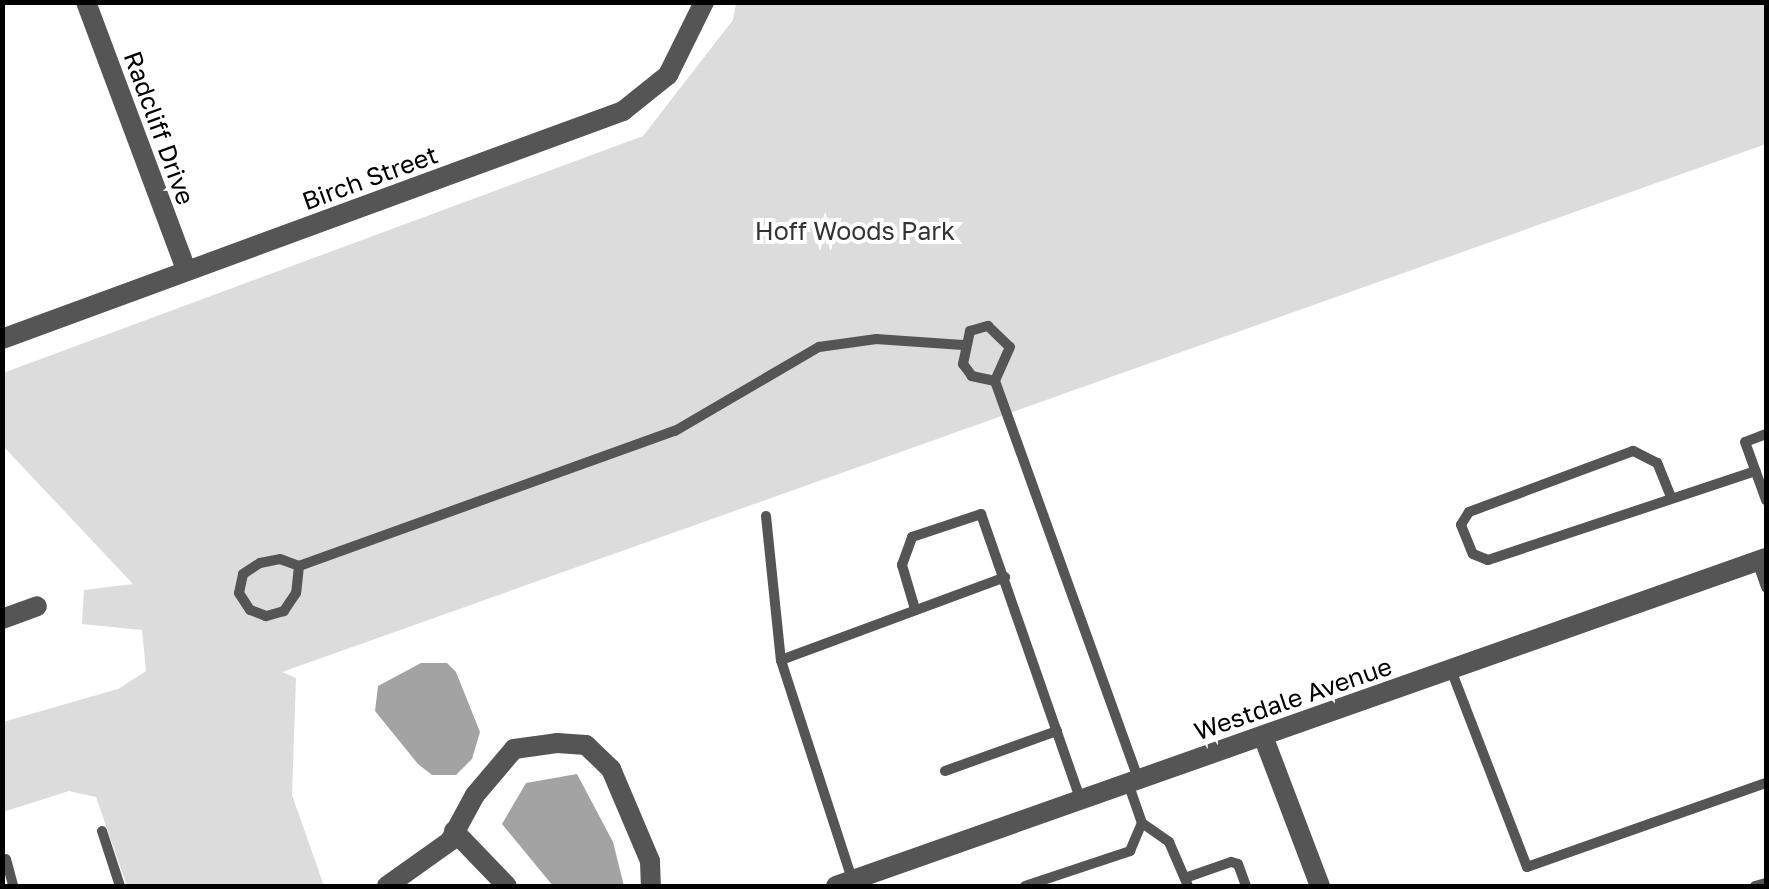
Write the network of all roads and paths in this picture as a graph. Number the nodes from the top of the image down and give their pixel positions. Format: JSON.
{"nodes":[{"id":1,"x":86,"y":2,"type":"edge"},
{"id":2,"x":704,"y":2,"type":"edge"},
{"id":3,"x":186,"y":270,"type":"junction"},
{"id":4,"x":2,"y":339,"type":"edge"},
{"id":5,"x":963,"y":345,"type":"junction"},
{"id":6,"x":996,"y":382,"type":"junction"},
{"id":7,"x":1766,"y":434,"type":"edge"},
{"id":8,"x":1756,"y":471,"type":"junction"},
{"id":9,"x":1671,"y":497,"type":"junction"},
{"id":10,"x":1766,"y":500,"type":"edge"},
{"id":11,"x":766,"y":516,"type":"dead end"},
{"id":12,"x":1762,"y":560,"type":"edge"},
{"id":13,"x":299,"y":566,"type":"junction"},
{"id":14,"x":1005,"y":578,"type":"junction"},
{"id":15,"x":1766,"y":588,"type":"edge"},
{"id":16,"x":37,"y":606,"type":"dead end"},
{"id":17,"x":915,"y":608,"type":"junction"},
{"id":18,"x":2,"y":619,"type":"edge"},
{"id":19,"x":782,"y":660,"type":"junction"},
{"id":20,"x":1451,"y":670,"type":"junction"},
{"id":21,"x":1057,"y":731,"type":"junction"},
{"id":22,"x":1264,"y":736,"type":"junction"},
{"id":23,"x":945,"y":771,"type":"dead end"},
{"id":24,"x":1133,"y":782,"type":"junction"},
{"id":25,"x":1766,"y":782,"type":"edge"},
{"id":26,"x":1081,"y":800,"type":"junction"},
{"id":27,"x":1142,"y":823,"type":"junction"},
{"id":28,"x":454,"y":831,"type":"junction"},
{"id":29,"x":102,"y":832,"type":"dead end"},
{"id":30,"x":6,"y":858,"type":"dead end"},
{"id":31,"x":1187,"y":882,"type":"edge"},
{"id":32,"x":1766,"y":882,"type":"edge"},
{"id":33,"x":856,"y":883,"type":"edge"},
{"id":34,"x":13,"y":886,"type":"edge"},
{"id":35,"x":120,"y":886,"type":"edge"},
{"id":36,"x":387,"y":886,"type":"edge"},
{"id":37,"x":507,"y":886,"type":"edge"},
{"id":38,"x":651,"y":886,"type":"edge"},
{"id":39,"x":1026,"y":886,"type":"edge"},
{"id":40,"x":1246,"y":886,"type":"edge"},
{"id":41,"x":1320,"y":886,"type":"edge"},
{"id":42,"x":1755,"y":886,"type":"edge"}],
"edges":[{"from":1,"to":3,"type":"street","name":"Radcliff Drive"},
{"from":2,"to":3,"type":"street","name":"Birch Street"},
{"from":3,"to":4,"type":"street","name":"Birch Street"},
{"from":5,"to":6,"type":"lane"},
{"from":5,"to":6,"type":"lane"},
{"from":5,"to":13,"type":"lane"},
{"from":6,"to":24,"type":"lane"},
{"from":7,"to":8,"type":"lane"},
{"from":8,"to":9,"type":"lane"},
{"from":8,"to":10,"type":"lane"},
{"from":9,"to":9,"type":"lane"},
{"from":11,"to":19,"type":"lane"},
{"from":12,"to":15,"type":"lane"},
{"from":12,"to":20,"type":"street","name":"Westdale Avenue"},
{"from":13,"to":13,"type":"lane"},
{"from":14,"to":17,"type":"lane"},
{"from":14,"to":17,"type":"lane"},
{"from":14,"to":21,"type":"lane"},
{"from":16,"to":18,"type":"street"},
{"from":17,"to":19,"type":"lane"},
{"from":19,"to":33,"type":"lane"},
{"from":20,"to":22,"type":"street","name":"Westdale Avenue"},
{"from":20,"to":25,"type":"lane"},
{"from":21,"to":23,"type":"lane"},
{"from":21,"to":26,"type":"lane"},
{"from":22,"to":24,"type":"street","name":"Westdale Avenue"},
{"from":22,"to":41,"type":"street"},
{"from":24,"to":26,"type":"street","name":"Westdale Avenue"},
{"from":24,"to":27,"type":"lane"},
{"from":26,"to":33,"type":"street","name":"Westdale Avenue"},
{"from":27,"to":31,"type":"lane"},
{"from":27,"to":39,"type":"lane"},
{"from":28,"to":36,"type":"street"},
{"from":28,"to":37,"type":"street"},
{"from":28,"to":38,"type":"street"},
{"from":29,"to":35,"type":"lane"},
{"from":30,"to":34,"type":"lane"},
{"from":31,"to":40,"type":"lane"},
{"from":32,"to":42,"type":"lane"}]}
